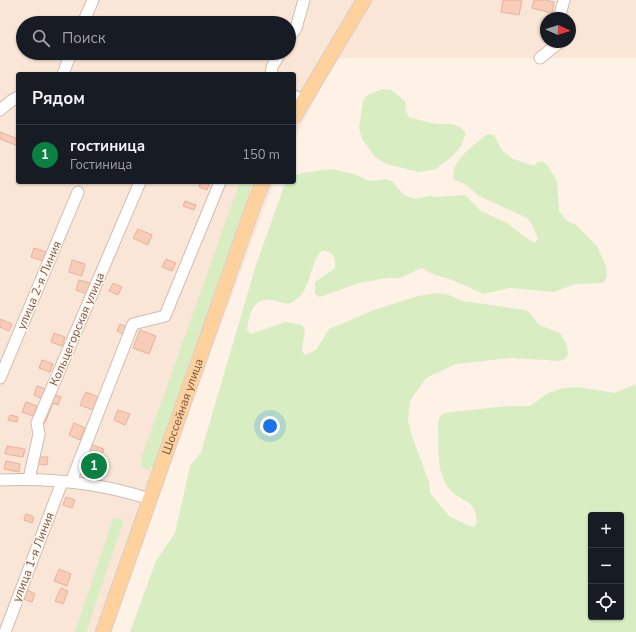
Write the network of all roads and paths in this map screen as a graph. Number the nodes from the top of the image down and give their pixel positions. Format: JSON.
{"nodes":[{"id":1,"x":93,"y":0,"type":"edge"},
{"id":2,"x":304,"y":0,"type":"edge"},
{"id":3,"x":364,"y":0,"type":"edge"},
{"id":4,"x":564,"y":0,"type":"edge"},
{"id":5,"x":561,"y":12,"type":"edge"},
{"id":6,"x":86,"y":16,"type":"edge"},
{"id":7,"x":296,"y":28,"type":"edge"},
{"id":8,"x":552,"y":48,"type":"edge"},
{"id":9,"x":540,"y":58,"type":"dead end"},
{"id":10,"x":68,"y":60,"type":"edge"},
{"id":11,"x":276,"y":60,"type":"edge"},
{"id":12,"x":63,"y":72,"type":"edge"},
{"id":13,"x":271,"y":72,"type":"edge"},
{"id":14,"x":299,"y":98,"type":"edge"},
{"id":15,"x":16,"y":99,"type":"edge"},
{"id":16,"x":296,"y":109,"type":"edge"},
{"id":17,"x":0,"y":110,"type":"edge"},
{"id":18,"x":139,"y":184,"type":"edge"},
{"id":19,"x":219,"y":184,"type":"edge"},
{"id":20,"x":262,"y":184,"type":"edge"},
{"id":21,"x":78,"y":192,"type":"dead end"},
{"id":22,"x":0,"y":378,"type":"edge"},
{"id":23,"x":29,"y":479,"type":"junction"},
{"id":24,"x":0,"y":480,"type":"edge"},
{"id":25,"x":67,"y":482,"type":"junction"},
{"id":26,"x":149,"y":499,"type":"junction"},
{"id":27,"x":5,"y":632,"type":"edge"},
{"id":28,"x":103,"y":632,"type":"edge"}],
"edges":[{"from":1,"to":6,"type":"street"},
{"from":2,"to":7,"type":"street"},
{"from":3,"to":14,"type":"main road"},
{"from":4,"to":5,"type":"street"},
{"from":8,"to":9,"type":"street"},
{"from":10,"to":12,"type":"street"},
{"from":11,"to":13,"type":"street"},
{"from":14,"to":16,"type":"main road"},
{"from":15,"to":17,"type":"street"},
{"from":18,"to":23,"type":"street","name":"Кольцегорская улица"},
{"from":19,"to":25,"type":"street"},
{"from":20,"to":26,"type":"main road","name":"Шоссейная улица"},
{"from":21,"to":22,"type":"street","name":"улица 2-я Линия"},
{"from":23,"to":24,"type":"street"},
{"from":23,"to":25,"type":"street"},
{"from":25,"to":26,"type":"street"},
{"from":25,"to":27,"type":"street","name":"улица 1-я Линия"},
{"from":26,"to":28,"type":"main road","name":"Шоссейная улица"}]}
